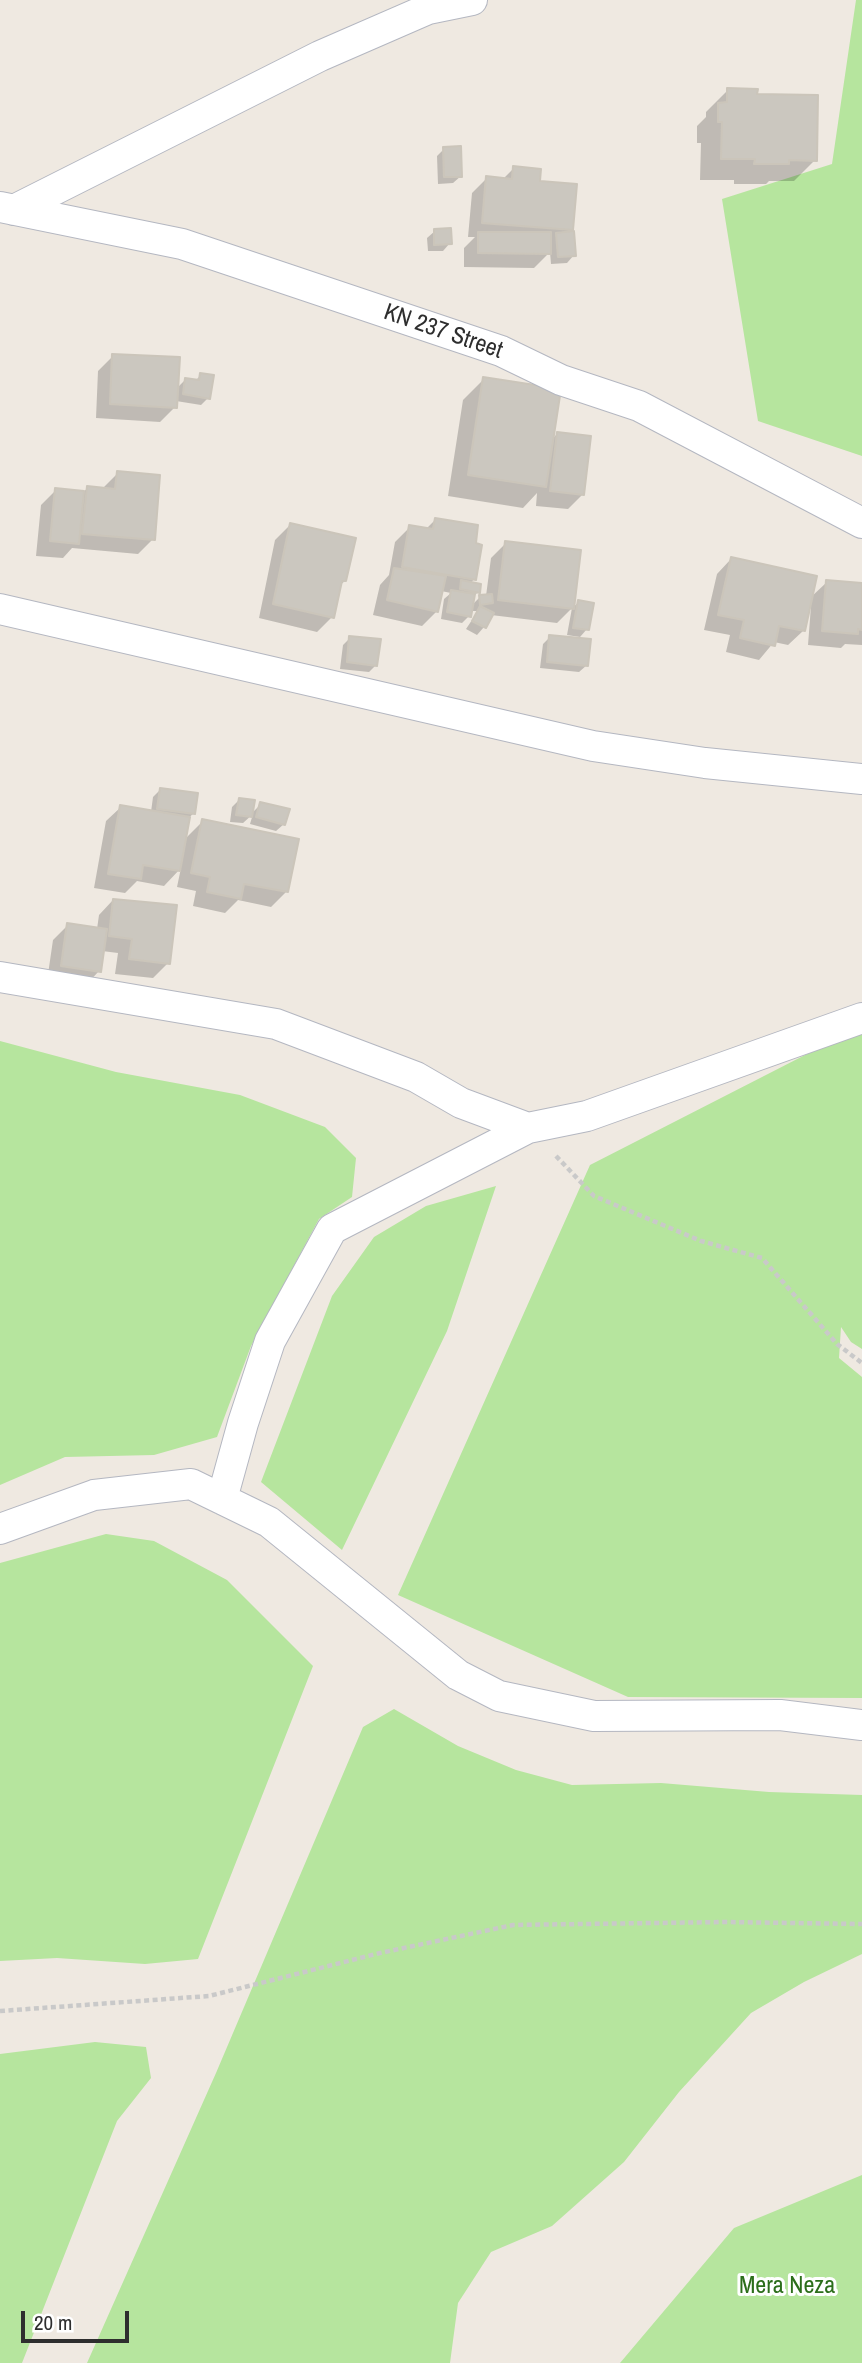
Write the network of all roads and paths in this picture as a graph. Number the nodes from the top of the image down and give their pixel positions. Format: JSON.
{"nodes":[{"id":1,"x":472,"y":0,"type":"edge"},
{"id":2,"x":7,"y":209,"type":"edge"},
{"id":3,"x":862,"y":523,"type":"edge"},
{"id":4,"x":0,"y":609,"type":"edge"},
{"id":5,"x":862,"y":779,"type":"edge"},
{"id":6,"x":0,"y":977,"type":"edge"},
{"id":7,"x":862,"y":1018,"type":"edge"},
{"id":8,"x":528,"y":1128,"type":"junction"},
{"id":9,"x":862,"y":1363,"type":"edge"},
{"id":10,"x":222,"y":1499,"type":"junction"},
{"id":11,"x":0,"y":1529,"type":"edge"},
{"id":12,"x":862,"y":1725,"type":"edge"},
{"id":13,"x":862,"y":1924,"type":"edge"},
{"id":14,"x":0,"y":2011,"type":"edge"}],
"edges":[{"from":1,"to":2,"type":"street"},
{"from":2,"to":3,"type":"street","name":"KN 237 Street"},
{"from":4,"to":5,"type":"street"},
{"from":6,"to":8,"type":"street"},
{"from":7,"to":8,"type":"street"},
{"from":8,"to":9,"type":"path"},
{"from":8,"to":10,"type":"street"},
{"from":10,"to":11,"type":"street"},
{"from":10,"to":12,"type":"street"},
{"from":13,"to":14,"type":"path"}]}
